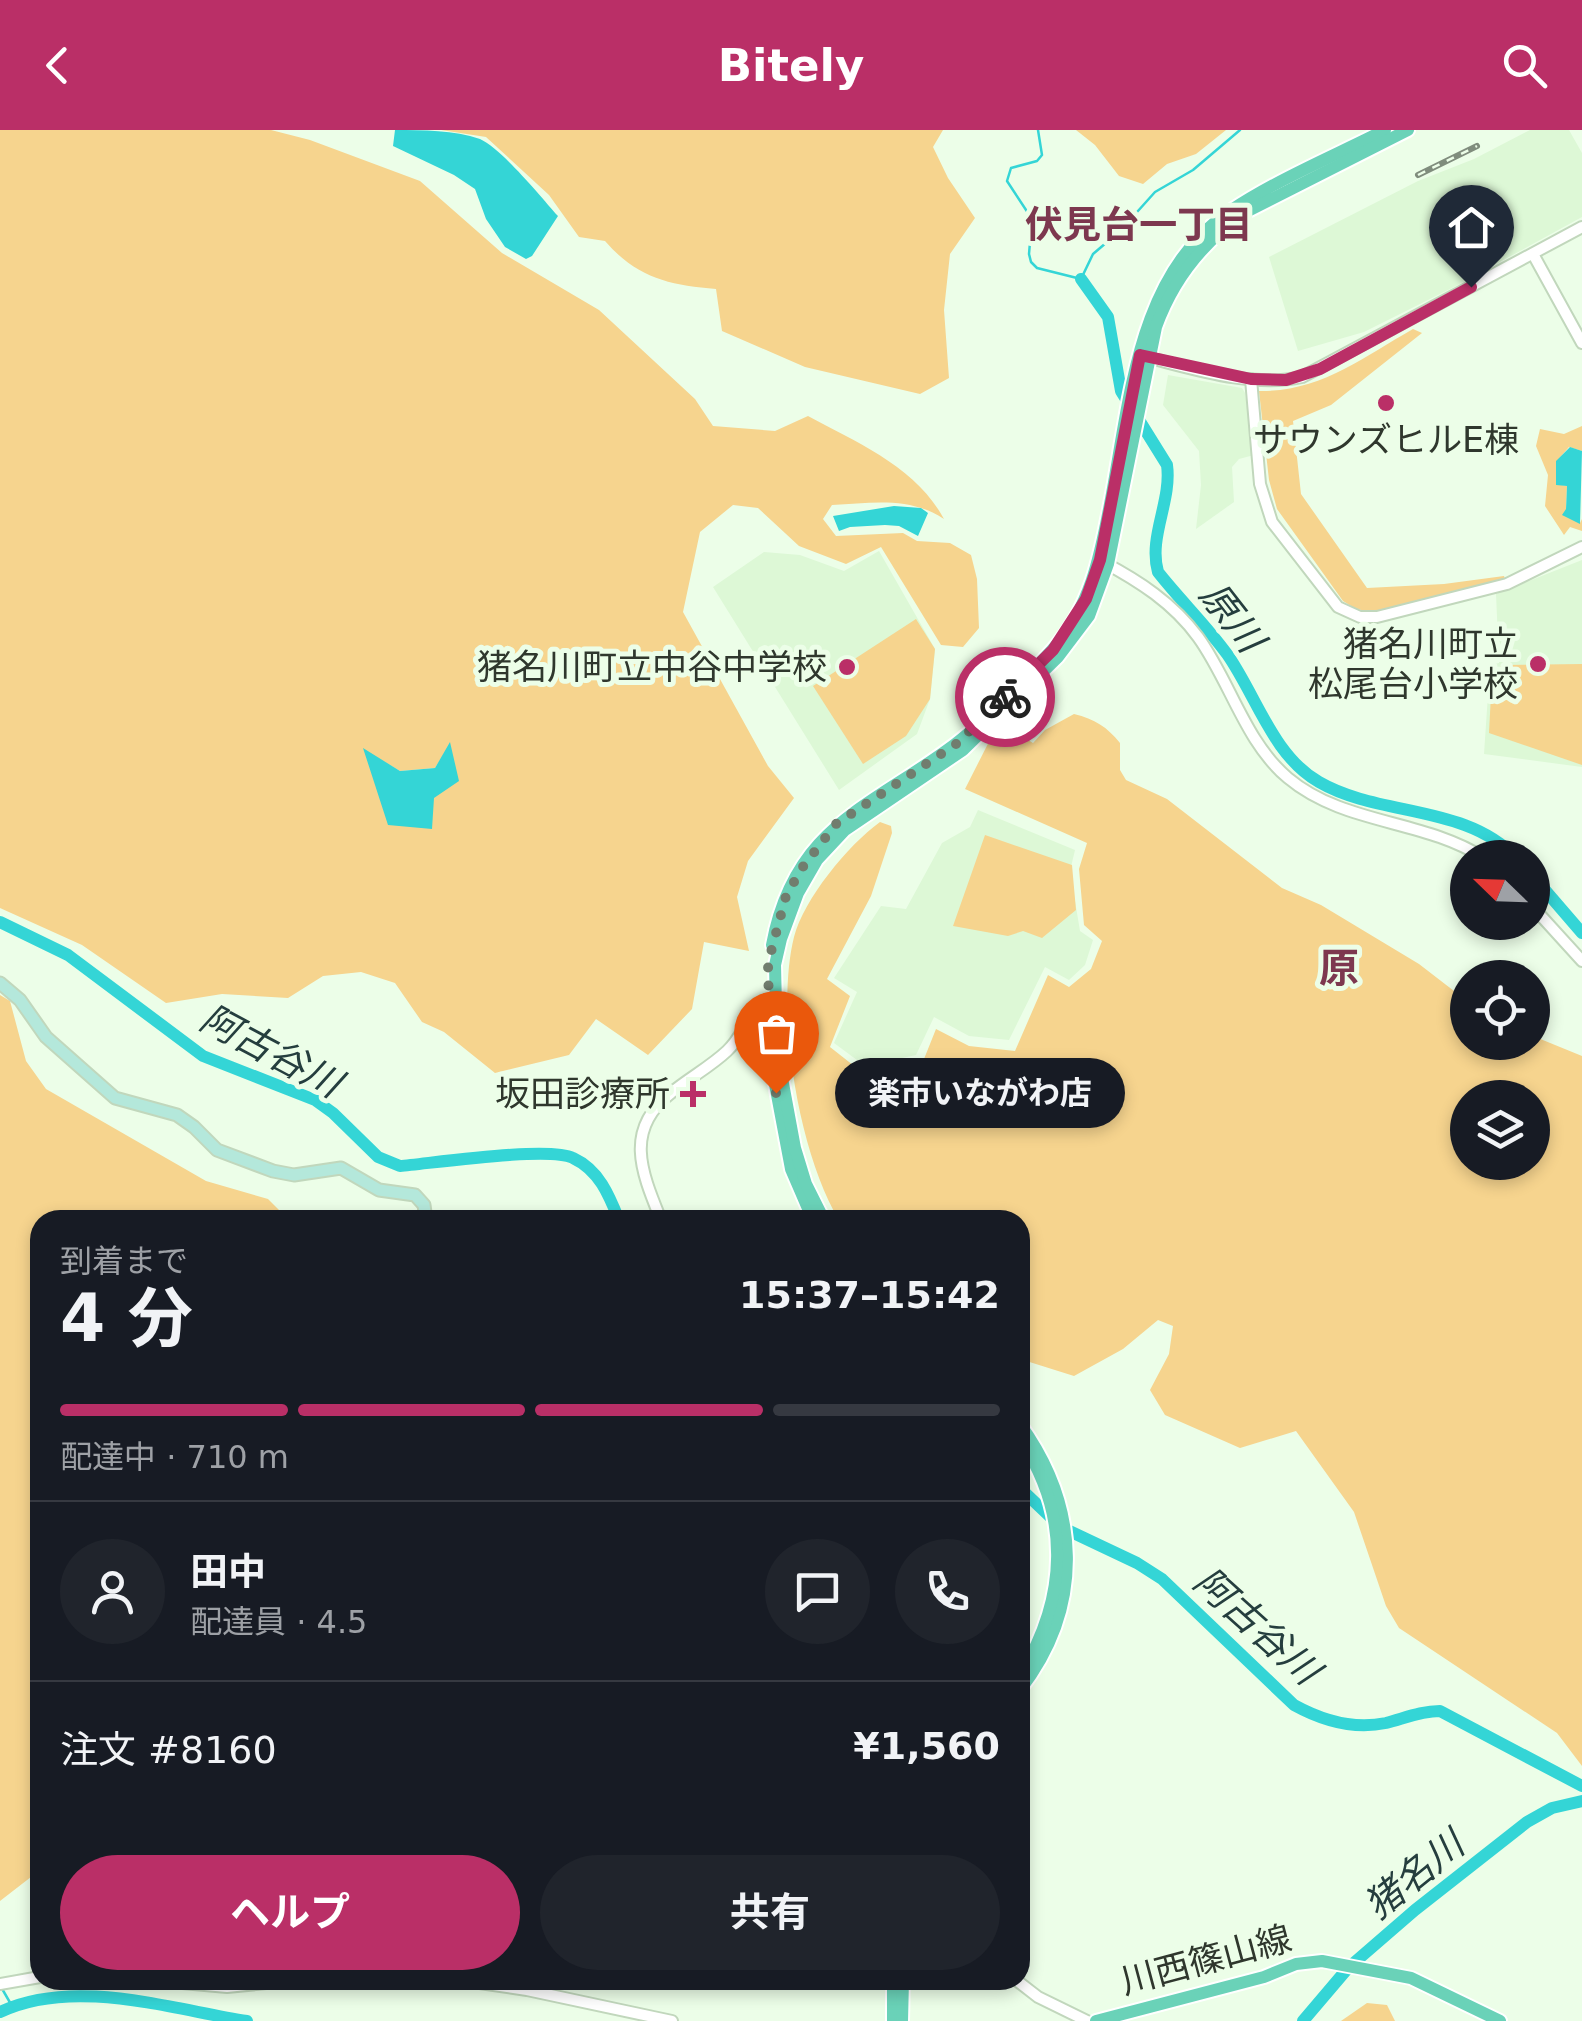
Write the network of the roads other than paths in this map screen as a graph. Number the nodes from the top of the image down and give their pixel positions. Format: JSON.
{"nodes":[{"id":1,"x":1385,"y":130,"type":"edge"},
{"id":2,"x":1408,"y":130,"type":"edge"},
{"id":3,"x":1582,"y":227,"type":"edge"},
{"id":4,"x":1533,"y":254,"type":"junction"},
{"id":5,"x":1582,"y":343,"type":"edge"},
{"id":6,"x":1145,"y":357,"type":"junction"},
{"id":7,"x":1251,"y":379,"type":"junction"},
{"id":8,"x":1582,"y":547,"type":"edge"},
{"id":9,"x":1104,"y":562,"type":"junction"},
{"id":10,"x":1450,"y":842,"type":"edge"},
{"id":11,"x":1550,"y":926,"type":"edge"},
{"id":12,"x":1582,"y":961,"type":"edge"},
{"id":13,"x":0,"y":983,"type":"edge"},
{"id":14,"x":772,"y":1006,"type":"junction"},
{"id":15,"x":425,"y":1210,"type":"edge"},
{"id":16,"x":657,"y":1210,"type":"edge"},
{"id":17,"x":808,"y":1210,"type":"edge"},
{"id":18,"x":819,"y":1210,"type":"edge"},
{"id":19,"x":1030,"y":1440,"type":"edge"},
{"id":20,"x":1030,"y":1455,"type":"edge"},
{"id":21,"x":1062,"y":1541,"type":"junction"},
{"id":22,"x":1030,"y":1657,"type":"edge"},
{"id":23,"x":1030,"y":1673,"type":"edge"},
{"id":24,"x":30,"y":1979,"type":"edge"},
{"id":25,"x":0,"y":1984,"type":"edge"},
{"id":26,"x":527,"y":1990,"type":"edge"},
{"id":27,"x":894,"y":1990,"type":"edge"},
{"id":28,"x":902,"y":1990,"type":"edge"},
{"id":29,"x":1030,"y":1990,"type":"edge"},
{"id":30,"x":672,"y":2021,"type":"edge"},
{"id":31,"x":893,"y":2021,"type":"edge"},
{"id":32,"x":902,"y":2021,"type":"edge"},
{"id":33,"x":1087,"y":2021,"type":"edge"},
{"id":34,"x":1096,"y":2021,"type":"edge"},
{"id":35,"x":1500,"y":2021,"type":"edge"}],
"edges":[{"from":1,"to":6,"type":"main road"},
{"from":2,"to":6,"type":"main road"},
{"from":3,"to":4,"type":"street"},
{"from":4,"to":5,"type":"street"},
{"from":4,"to":7,"type":"street"},
{"from":6,"to":7,"type":"street"},
{"from":6,"to":9,"type":"main road"},
{"from":7,"to":8,"type":"street"},
{"from":9,"to":10,"type":"street"},
{"from":9,"to":14,"type":"main road"},
{"from":11,"to":12,"type":"street"},
{"from":13,"to":15,"type":"main road"},
{"from":14,"to":16,"type":"street"},
{"from":14,"to":17,"type":"main road"},
{"from":14,"to":18,"type":"main road"},
{"from":19,"to":21,"type":"main road"},
{"from":20,"to":21,"type":"main road"},
{"from":21,"to":22,"type":"main road"},
{"from":21,"to":23,"type":"main road"},
{"from":24,"to":25,"type":"street"},
{"from":26,"to":30,"type":"street"},
{"from":27,"to":31,"type":"main road"},
{"from":28,"to":32,"type":"main road"},
{"from":29,"to":33,"type":"street"},
{"from":34,"to":35,"type":"main road","name":"川西篠山線"}]}
